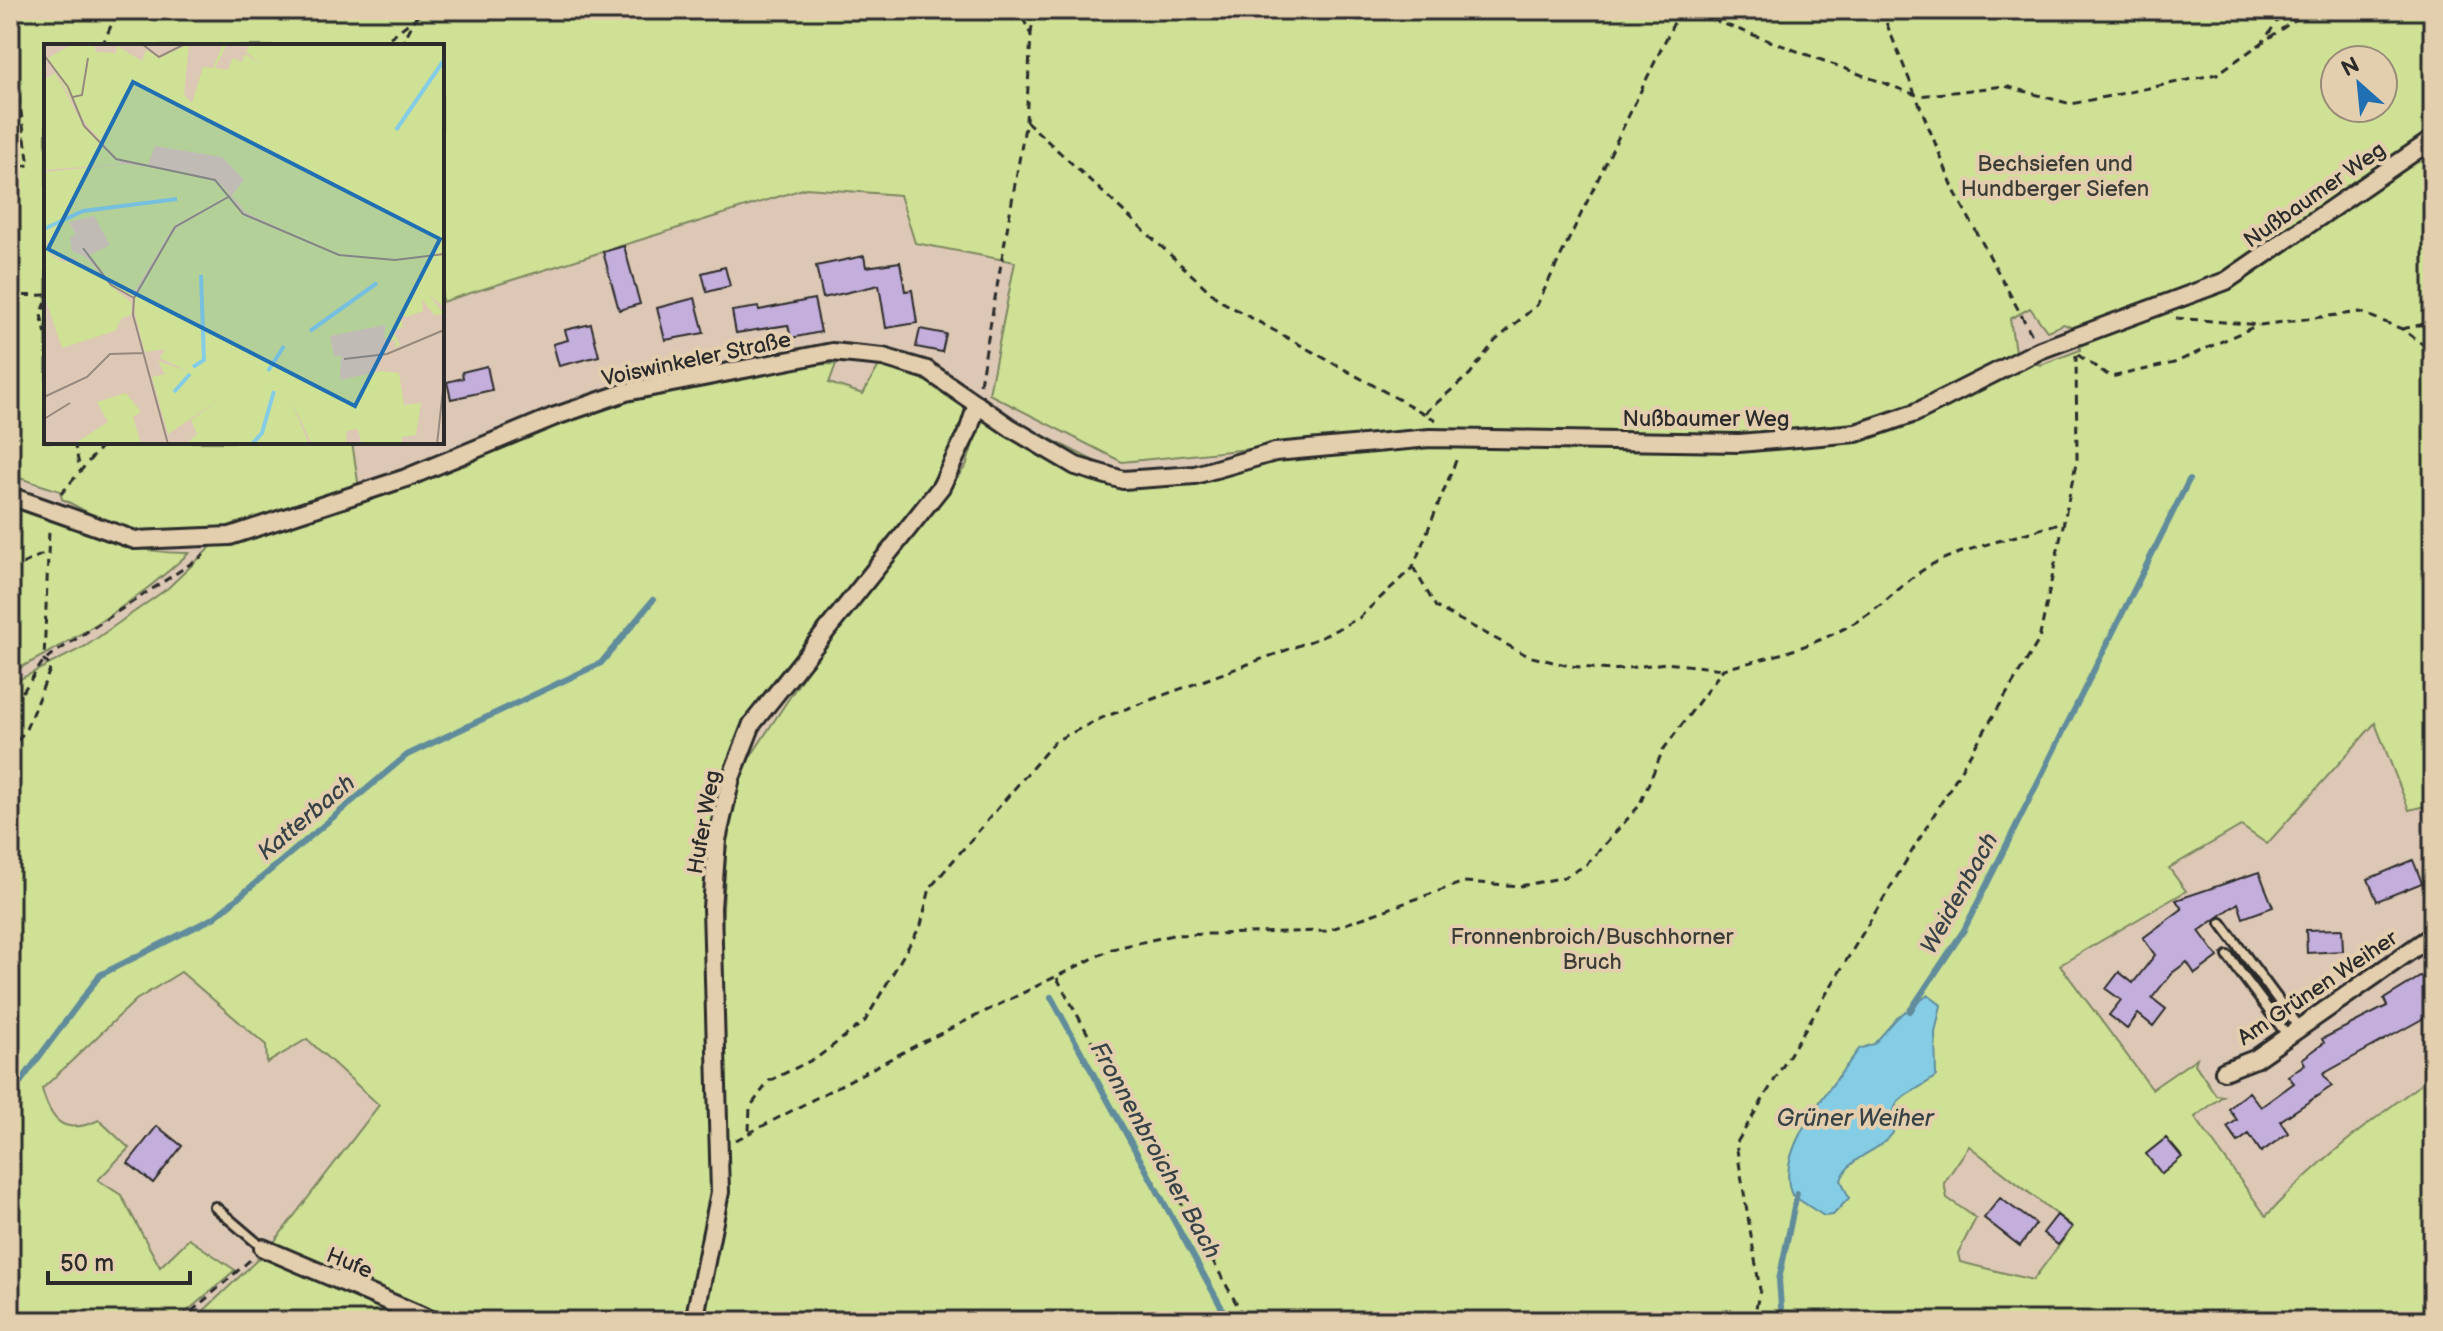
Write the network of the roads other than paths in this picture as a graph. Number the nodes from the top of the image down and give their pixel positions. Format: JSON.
{"nodes":[{"id":1,"x":2433,"y":139,"type":"edge"},
{"id":2,"x":977,"y":404,"type":"junction"},
{"id":3,"x":10,"y":496,"type":"edge"},
{"id":4,"x":2221,"y":923,"type":"dead end"},
{"id":5,"x":2433,"y":935,"type":"edge"},
{"id":6,"x":2228,"y":956,"type":"dead end"},
{"id":7,"x":2294,"y":1032,"type":"junction"},
{"id":8,"x":2224,"y":1071,"type":"dead end"},
{"id":9,"x":215,"y":1207,"type":"dead end"},
{"id":10,"x":263,"y":1248,"type":"joint"},
{"id":11,"x":434,"y":1321,"type":"edge"},
{"id":12,"x":694,"y":1321,"type":"edge"}],
"edges":[{"from":1,"to":2,"type":"street","name":"Nußbaumer Weg"},
{"from":2,"to":3,"type":"street","name":"Voiswinkeler Straße"},
{"from":2,"to":12,"type":"street","name":"Hufer Weg"},
{"from":4,"to":7,"type":"lane"},
{"from":5,"to":7,"type":"street","name":"Am Grünen Weiher"},
{"from":6,"to":7,"type":"lane"},
{"from":7,"to":8,"type":"street","name":"Am Grünen Weiher"},
{"from":9,"to":10,"type":"lane","name":"Hufe"},
{"from":10,"to":11,"type":"street","name":"Hufe"}]}
